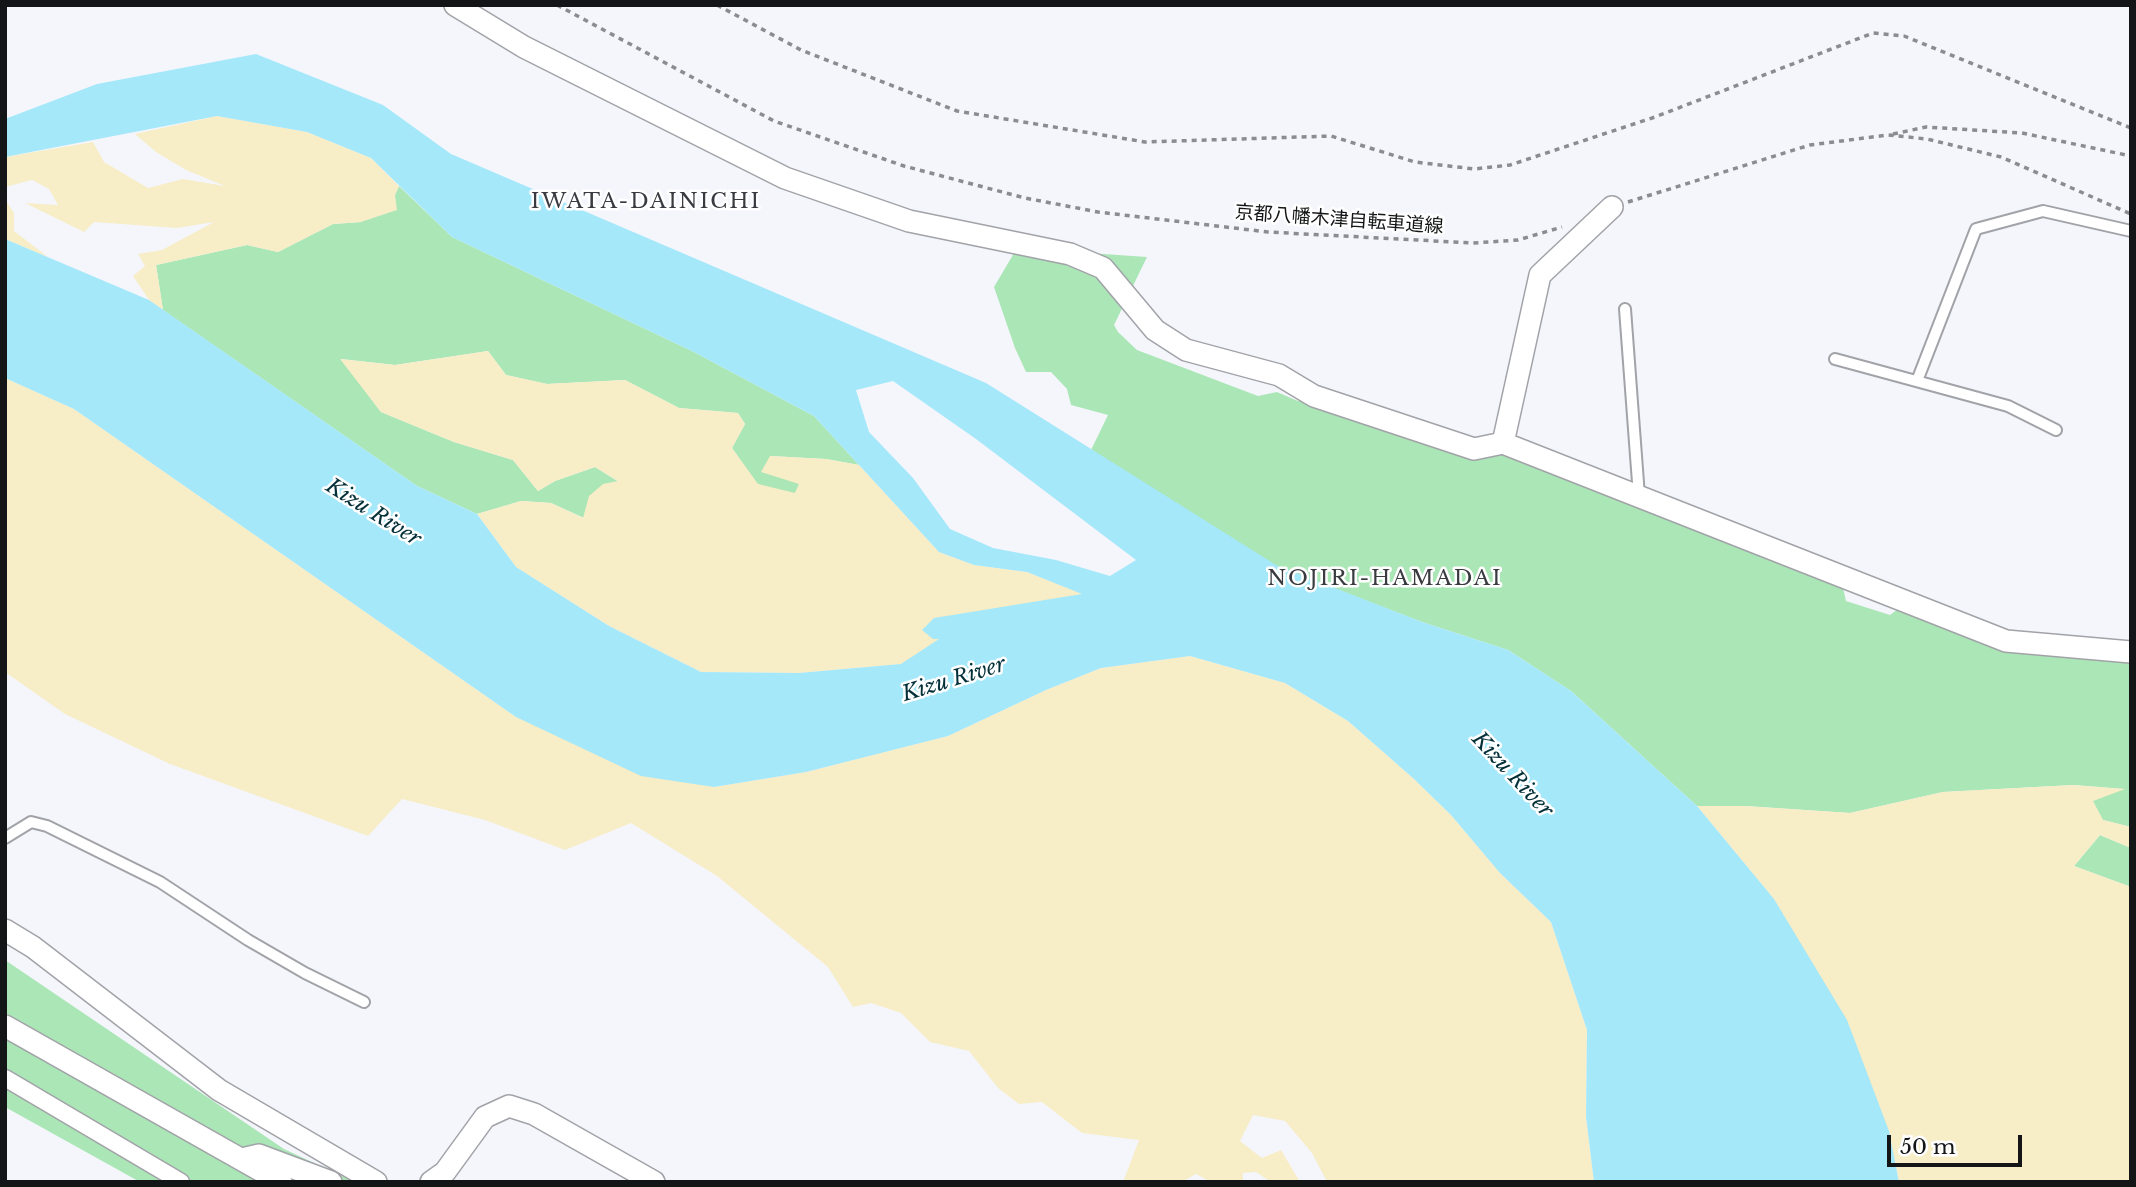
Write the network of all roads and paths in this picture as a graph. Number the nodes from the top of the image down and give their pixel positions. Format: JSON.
{"nodes":[{"id":1,"x":455,"y":5,"type":"edge"},
{"id":2,"x":557,"y":5,"type":"edge"},
{"id":3,"x":717,"y":5,"type":"edge"},
{"id":4,"x":2131,"y":128,"type":"edge"},
{"id":5,"x":1888,"y":135,"type":"junction"},
{"id":6,"x":2131,"y":156,"type":"edge"},
{"id":7,"x":1612,"y":207,"type":"joint"},
{"id":8,"x":2131,"y":214,"type":"edge"},
{"id":9,"x":1574,"y":222,"type":"dead end"},
{"id":10,"x":2131,"y":231,"type":"edge"},
{"id":11,"x":1625,"y":309,"type":"dead end"},
{"id":12,"x":1835,"y":359,"type":"dead end"},
{"id":13,"x":1917,"y":381,"type":"junction"},
{"id":14,"x":2056,"y":430,"type":"dead end"},
{"id":15,"x":1503,"y":443,"type":"junction"},
{"id":16,"x":1639,"y":496,"type":"junction"},
{"id":17,"x":2131,"y":652,"type":"edge"},
{"id":18,"x":5,"y":838,"type":"edge"},
{"id":19,"x":5,"y":930,"type":"edge"},
{"id":20,"x":364,"y":1002,"type":"dead end"},
{"id":21,"x":5,"y":1026,"type":"edge"},
{"id":22,"x":5,"y":1078,"type":"edge"},
{"id":23,"x":240,"y":1159,"type":"junction"},
{"id":24,"x":181,"y":1182,"type":"edge"},
{"id":25,"x":281,"y":1182,"type":"edge"},
{"id":26,"x":331,"y":1182,"type":"edge"},
{"id":27,"x":376,"y":1182,"type":"edge"},
{"id":28,"x":431,"y":1182,"type":"edge"},
{"id":29,"x":654,"y":1182,"type":"edge"}],
"edges":[{"from":1,"to":15,"type":"street"},
{"from":2,"to":9,"type":"path","name":"京都八幡木津自転車道線"},
{"from":3,"to":4,"type":"path"},
{"from":5,"to":6,"type":"path"},
{"from":5,"to":7,"type":"path"},
{"from":5,"to":8,"type":"path"},
{"from":7,"to":15,"type":"street"},
{"from":10,"to":13,"type":"lane"},
{"from":11,"to":16,"type":"lane"},
{"from":12,"to":13,"type":"lane"},
{"from":13,"to":14,"type":"lane"},
{"from":15,"to":16,"type":"street"},
{"from":16,"to":17,"type":"street"},
{"from":18,"to":20,"type":"lane"},
{"from":19,"to":27,"type":"street"},
{"from":21,"to":23,"type":"street"},
{"from":22,"to":24,"type":"street"},
{"from":23,"to":25,"type":"street"},
{"from":23,"to":26,"type":"street"},
{"from":28,"to":29,"type":"street"}]}
